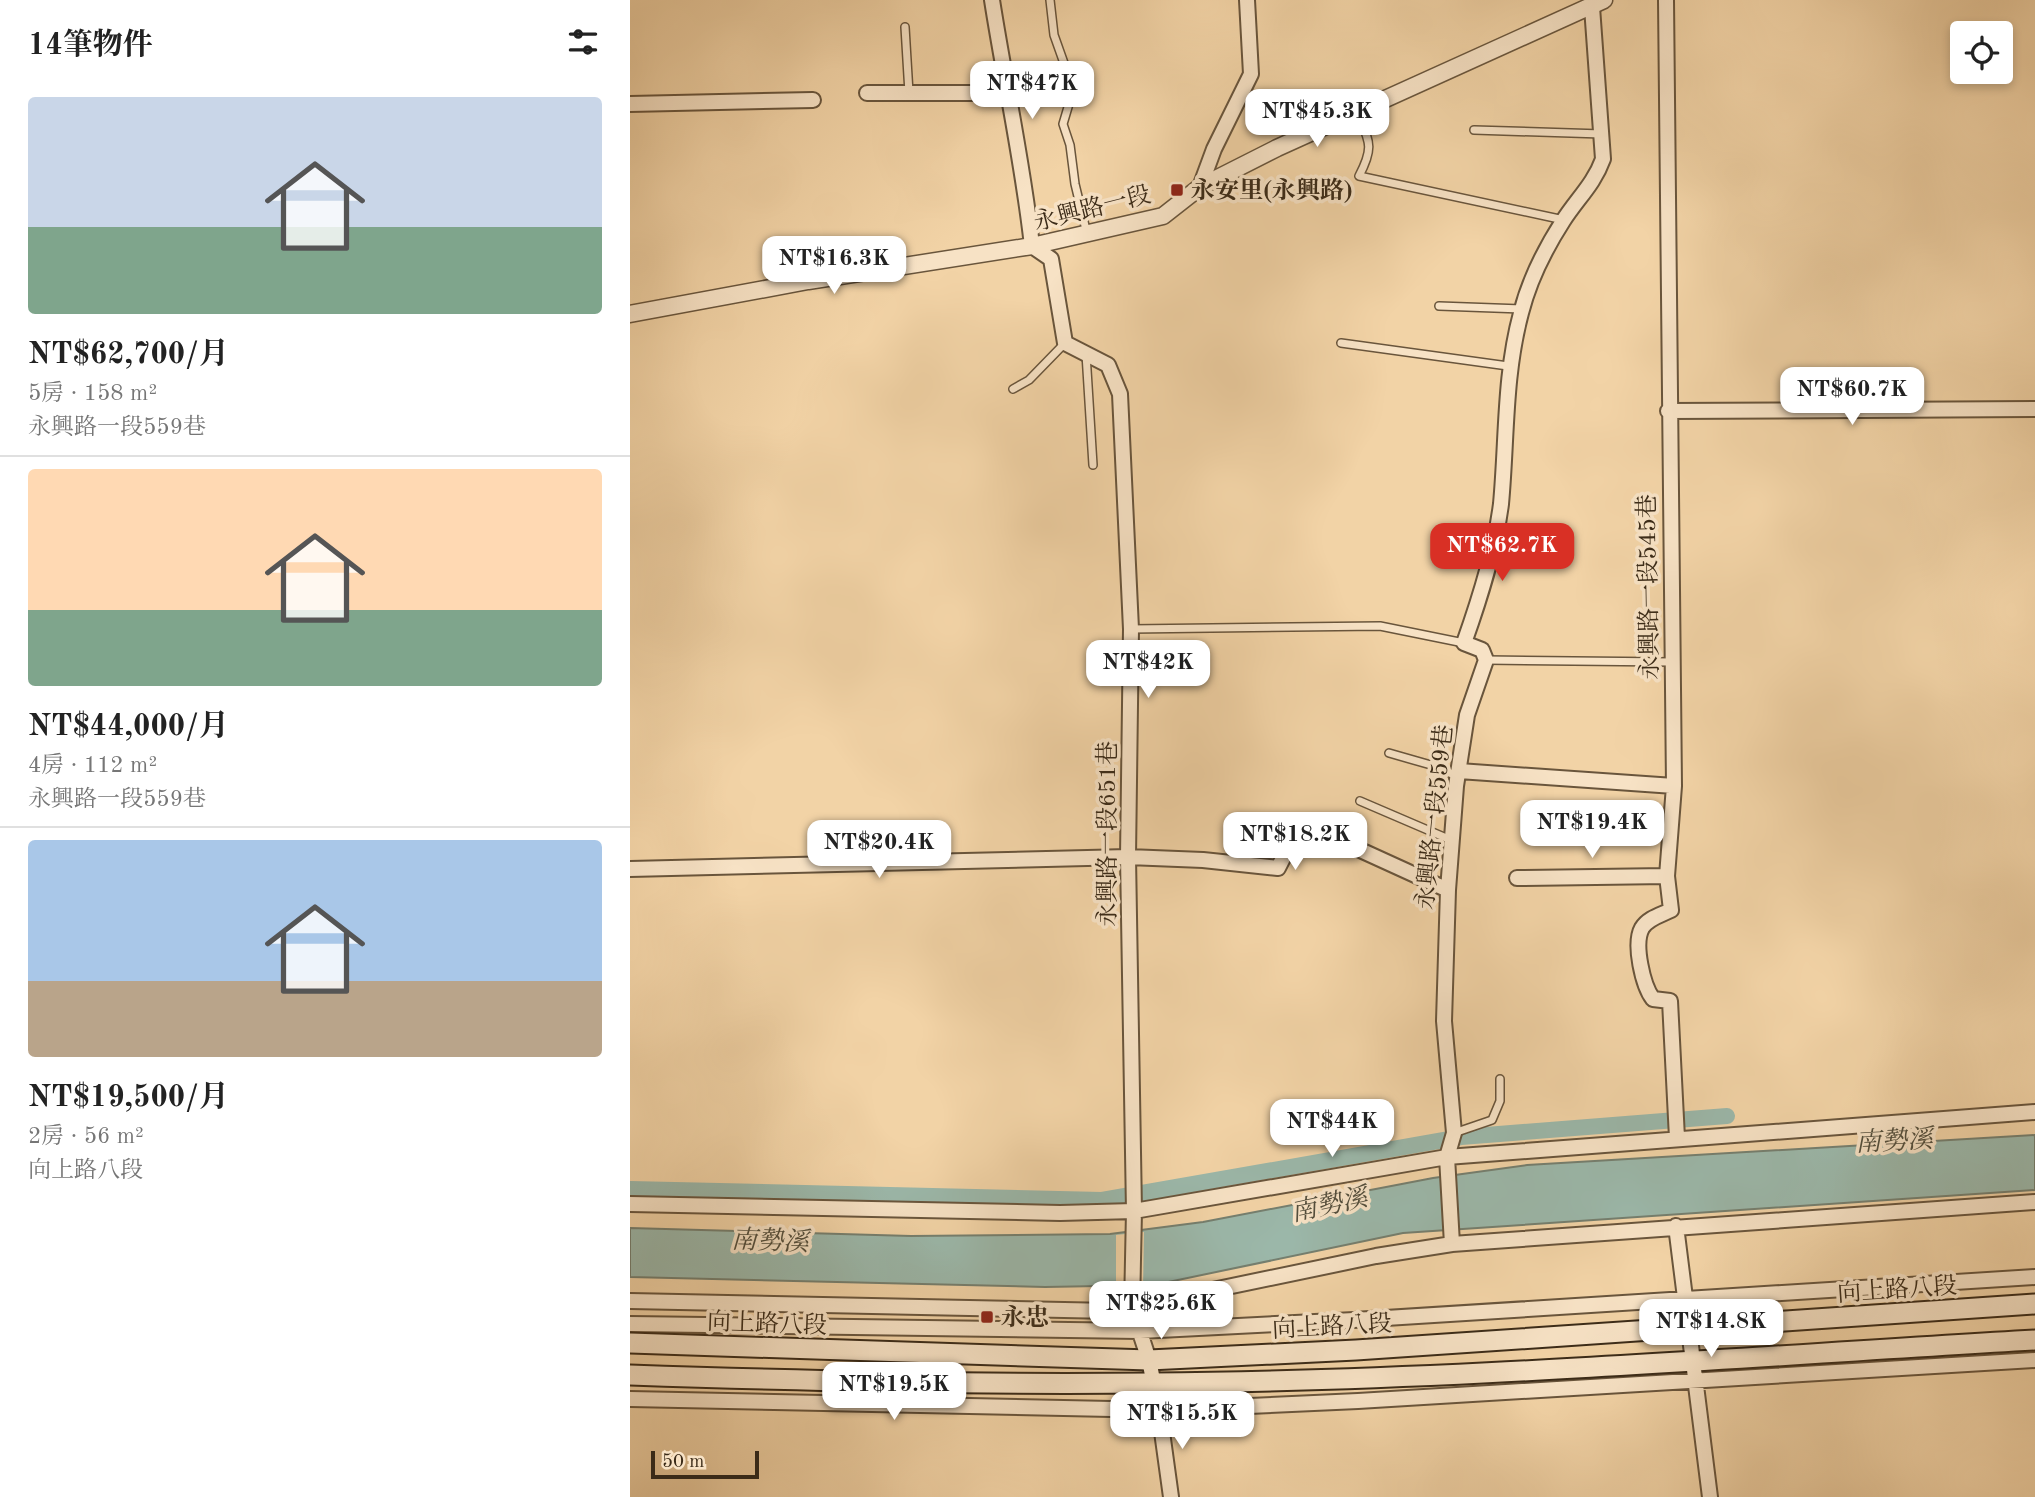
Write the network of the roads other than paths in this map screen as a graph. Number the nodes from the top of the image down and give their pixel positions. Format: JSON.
{"nodes":[{"id":1,"x":992,"y":0,"type":"edge"},
{"id":2,"x":1050,"y":0,"type":"edge"},
{"id":3,"x":1247,"y":0,"type":"edge"},
{"id":4,"x":1667,"y":0,"type":"edge"},
{"id":5,"x":1598,"y":4,"type":"edge"},
{"id":6,"x":905,"y":27,"type":"dead end"},
{"id":7,"x":867,"y":93,"type":"dead end"},
{"id":8,"x":909,"y":93,"type":"junction"},
{"id":9,"x":1007,"y":93,"type":"junction"},
{"id":10,"x":813,"y":100,"type":"dead end"},
{"id":11,"x":630,"y":104,"type":"edge"},
{"id":12,"x":1357,"y":111,"type":"junction"},
{"id":13,"x":1474,"y":130,"type":"dead end"},
{"id":14,"x":1603,"y":134,"type":"junction"},
{"id":15,"x":1200,"y":187,"type":"junction"},
{"id":16,"x":1564,"y":220,"type":"junction"},
{"id":17,"x":1087,"y":234,"type":"junction"},
{"id":18,"x":1032,"y":246,"type":"junction"},
{"id":19,"x":1439,"y":306,"type":"dead end"},
{"id":20,"x":1522,"y":309,"type":"junction"},
{"id":21,"x":630,"y":314,"type":"edge"},
{"id":22,"x":1065,"y":343,"type":"junction"},
{"id":23,"x":1341,"y":343,"type":"dead end"},
{"id":24,"x":1086,"y":354,"type":"junction"},
{"id":25,"x":1508,"y":366,"type":"junction"},
{"id":26,"x":1013,"y":389,"type":"dead end"},
{"id":27,"x":2035,"y":408,"type":"edge"},
{"id":28,"x":1668,"y":411,"type":"junction"},
{"id":29,"x":1093,"y":466,"type":"dead end"},
{"id":30,"x":1131,"y":629,"type":"junction"},
{"id":31,"x":1464,"y":643,"type":"junction"},
{"id":32,"x":1486,"y":660,"type":"junction"},
{"id":33,"x":1672,"y":662,"type":"junction"},
{"id":34,"x":1389,"y":753,"type":"dead end"},
{"id":35,"x":1459,"y":774,"type":"junction"},
{"id":36,"x":1674,"y":786,"type":"junction"},
{"id":37,"x":1360,"y":801,"type":"dead end"},
{"id":38,"x":1451,"y":839,"type":"junction"},
{"id":39,"x":1128,"y":857,"type":"junction"},
{"id":40,"x":630,"y":869,"type":"edge"},
{"id":41,"x":1667,"y":876,"type":"junction"},
{"id":42,"x":1517,"y":878,"type":"dead end"},
{"id":43,"x":1448,"y":890,"type":"junction"},
{"id":44,"x":1500,"y":1079,"type":"dead end"},
{"id":45,"x":2035,"y":1112,"type":"edge"},
{"id":46,"x":1454,"y":1133,"type":"junction"},
{"id":47,"x":1677,"y":1138,"type":"junction"},
{"id":48,"x":1447,"y":1164,"type":"junction"},
{"id":49,"x":2035,"y":1202,"type":"edge"},
{"id":50,"x":630,"y":1204,"type":"edge"},
{"id":51,"x":1134,"y":1211,"type":"junction"},
{"id":52,"x":1676,"y":1226,"type":"junction"},
{"id":53,"x":1451,"y":1238,"type":"junction"},
{"id":54,"x":2035,"y":1277,"type":"edge"},
{"id":55,"x":1687,"y":1299,"type":"junction"},
{"id":56,"x":630,"y":1301,"type":"edge"},
{"id":57,"x":2035,"y":1304,"type":"edge"},
{"id":58,"x":1132,"y":1308,"type":"junction"},
{"id":59,"x":630,"y":1325,"type":"edge"},
{"id":60,"x":1691,"y":1328,"type":"junction"},
{"id":61,"x":1140,"y":1331,"type":"junction"},
{"id":62,"x":2035,"y":1340,"type":"edge"},
{"id":63,"x":630,"y":1343,"type":"edge"},
{"id":64,"x":1149,"y":1360,"type":"junction"},
{"id":65,"x":1693,"y":1360,"type":"junction"},
{"id":66,"x":2035,"y":1360,"type":"edge"},
{"id":67,"x":630,"y":1375,"type":"edge"},
{"id":68,"x":1695,"y":1380,"type":"junction"},
{"id":69,"x":1154,"y":1383,"type":"junction"},
{"id":70,"x":630,"y":1399,"type":"edge"},
{"id":71,"x":1159,"y":1410,"type":"junction"},
{"id":72,"x":1171,"y":1497,"type":"edge"},
{"id":73,"x":1710,"y":1497,"type":"edge"}],
"edges":[{"from":1,"to":9,"type":"street"},
{"from":2,"to":17,"type":"lane"},
{"from":3,"to":15,"type":"street"},
{"from":4,"to":28,"type":"street","name":"永興路一段545巷"},
{"from":5,"to":12,"type":"street","name":"永興路一段"},
{"from":5,"to":14,"type":"street"},
{"from":6,"to":8,"type":"lane"},
{"from":7,"to":8,"type":"street"},
{"from":8,"to":9,"type":"street"},
{"from":9,"to":18,"type":"street"},
{"from":10,"to":11,"type":"street"},
{"from":12,"to":15,"type":"street","name":"永興路一段"},
{"from":12,"to":16,"type":"lane"},
{"from":13,"to":14,"type":"lane"},
{"from":14,"to":16,"type":"street"},
{"from":15,"to":17,"type":"street","name":"永興路一段"},
{"from":16,"to":20,"type":"street"},
{"from":17,"to":18,"type":"street","name":"永興路一段"},
{"from":18,"to":21,"type":"street","name":"永興路一段"},
{"from":18,"to":22,"type":"street"},
{"from":19,"to":20,"type":"lane"},
{"from":20,"to":25,"type":"street"},
{"from":22,"to":24,"type":"street","name":"永興路一段651巷"},
{"from":22,"to":26,"type":"lane"},
{"from":23,"to":25,"type":"lane"},
{"from":24,"to":29,"type":"lane"},
{"from":24,"to":30,"type":"street","name":"永興路一段651巷"},
{"from":25,"to":31,"type":"street"},
{"from":27,"to":28,"type":"street"},
{"from":28,"to":33,"type":"street","name":"永興路一段545巷"},
{"from":30,"to":31,"type":"lane"},
{"from":30,"to":39,"type":"street","name":"永興路一段651巷"},
{"from":31,"to":32,"type":"street"},
{"from":32,"to":33,"type":"lane"},
{"from":32,"to":35,"type":"street","name":"永興路一段559巷"},
{"from":33,"to":36,"type":"street","name":"永興路一段545巷"},
{"from":34,"to":35,"type":"lane"},
{"from":35,"to":36,"type":"street"},
{"from":35,"to":38,"type":"street","name":"永興路一段559巷"},
{"from":36,"to":41,"type":"street","name":"永興路一段545巷"},
{"from":37,"to":38,"type":"lane"},
{"from":38,"to":43,"type":"street","name":"永興路一段559巷"},
{"from":39,"to":40,"type":"street"},
{"from":39,"to":43,"type":"street"},
{"from":39,"to":51,"type":"street","name":"永興路一段651巷"},
{"from":41,"to":42,"type":"street"},
{"from":41,"to":47,"type":"street","name":"永興路一段545巷"},
{"from":43,"to":46,"type":"street","name":"永興路一段559巷"},
{"from":44,"to":46,"type":"lane"},
{"from":45,"to":47,"type":"street"},
{"from":46,"to":48,"type":"street","name":"永興路一段559巷"},
{"from":47,"to":48,"type":"street"},
{"from":48,"to":51,"type":"street"},
{"from":48,"to":53,"type":"street","name":"永興路一段559巷"},
{"from":49,"to":52,"type":"street"},
{"from":50,"to":51,"type":"street"},
{"from":51,"to":58,"type":"street","name":"永興路一段651巷"},
{"from":52,"to":53,"type":"street"},
{"from":52,"to":55,"type":"street"},
{"from":53,"to":58,"type":"street"},
{"from":54,"to":55,"type":"street"},
{"from":55,"to":60,"type":"street"},
{"from":55,"to":61,"type":"street"},
{"from":56,"to":58,"type":"street"},
{"from":57,"to":60,"type":"main road","name":"向上路八段"},
{"from":58,"to":61,"type":"street"},
{"from":59,"to":61,"type":"street"},
{"from":60,"to":64,"type":"main road","name":"向上路八段"},
{"from":60,"to":65,"type":"street"},
{"from":61,"to":64,"type":"street"},
{"from":62,"to":65,"type":"main road","name":"向上路八段"},
{"from":63,"to":64,"type":"main road","name":"向上路八段"},
{"from":64,"to":69,"type":"street"},
{"from":65,"to":68,"type":"street"},
{"from":65,"to":69,"type":"main road","name":"向上路八段"},
{"from":66,"to":68,"type":"street"},
{"from":67,"to":69,"type":"main road","name":"向上路八段"},
{"from":68,"to":71,"type":"street"},
{"from":68,"to":73,"type":"street"},
{"from":69,"to":71,"type":"street"},
{"from":70,"to":71,"type":"street"},
{"from":71,"to":72,"type":"street"}]}
